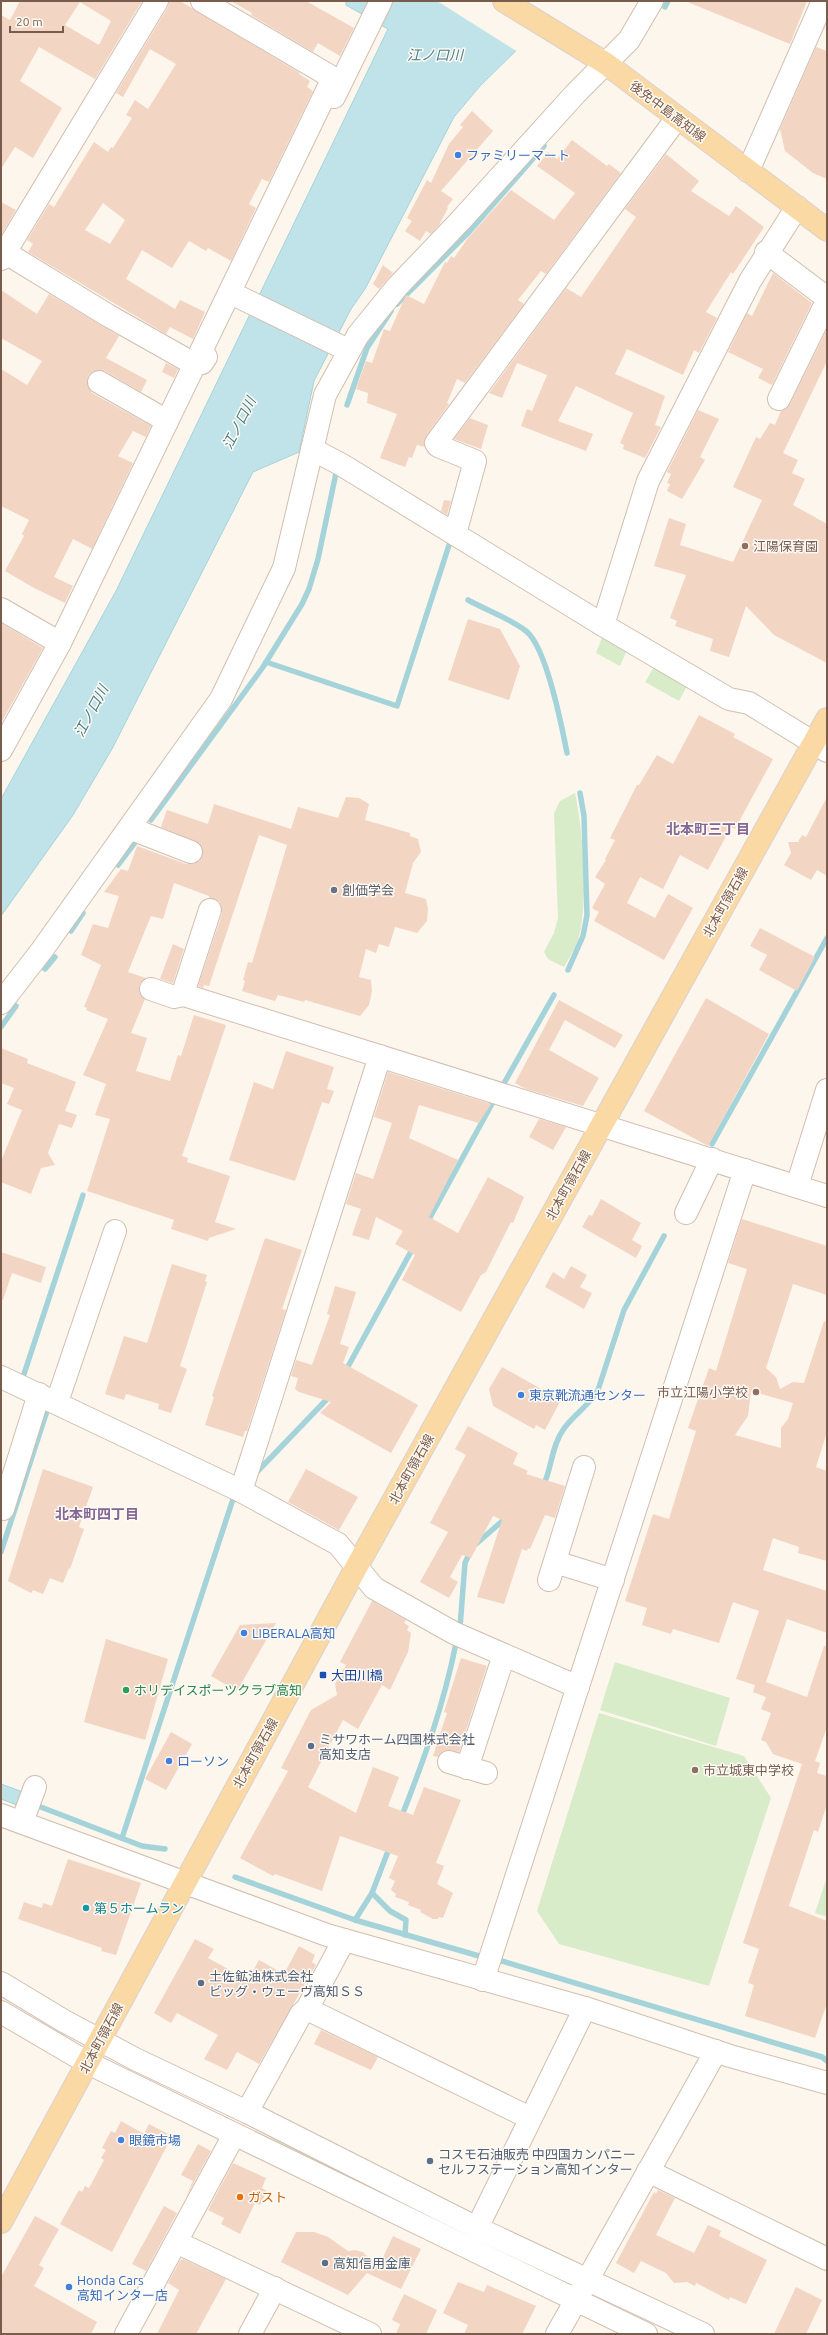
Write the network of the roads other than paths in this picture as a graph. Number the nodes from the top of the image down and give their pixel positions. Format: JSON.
{"nodes":[{"id":1,"x":157,"y":1,"type":"edge"},
{"id":2,"x":202,"y":1,"type":"edge"},
{"id":3,"x":381,"y":1,"type":"edge"},
{"id":4,"x":504,"y":1,"type":"edge"},
{"id":5,"x":652,"y":1,"type":"edge"},
{"id":6,"x":823,"y":1,"type":"edge"},
{"id":7,"x":605,"y":63,"type":"junction"},
{"id":8,"x":337,"y":80,"type":"junction"},
{"id":9,"x":677,"y":118,"type":"junction"},
{"id":10,"x":748,"y":171,"type":"junction"},
{"id":11,"x":798,"y":207,"type":"junction"},
{"id":12,"x":827,"y":230,"type":"edge"},
{"id":13,"x":766,"y":252,"type":"junction"},
{"id":14,"x":2,"y":254,"type":"edge"},
{"id":15,"x":243,"y":298,"type":"junction"},
{"id":16,"x":827,"y":299,"type":"edge"},
{"id":17,"x":343,"y":348,"type":"junction"},
{"id":18,"x":194,"y":364,"type":"junction"},
{"id":19,"x":99,"y":382,"type":"dead end"},
{"id":20,"x":779,"y":399,"type":"dead end"},
{"id":21,"x":167,"y":421,"type":"junction"},
{"id":22,"x":312,"y":449,"type":"junction"},
{"id":23,"x":455,"y":534,"type":"junction"},
{"id":24,"x":1,"y":609,"type":"edge"},
{"id":25,"x":603,"y":625,"type":"junction"},
{"id":26,"x":60,"y":643,"type":"junction"},
{"id":27,"x":827,"y":718,"type":"edge"},
{"id":28,"x":820,"y":747,"type":"edge"},
{"id":29,"x":1,"y":750,"type":"edge"},
{"id":30,"x":129,"y":828,"type":"junction"},
{"id":31,"x":191,"y":852,"type":"dead end"},
{"id":32,"x":210,"y":910,"type":"dead end"},
{"id":33,"x":151,"y":989,"type":"dead end"},
{"id":34,"x":184,"y":995,"type":"junction"},
{"id":35,"x":1,"y":1004,"type":"edge"},
{"id":36,"x":380,"y":1056,"type":"junction"},
{"id":37,"x":827,"y":1090,"type":"edge"},
{"id":38,"x":601,"y":1125,"type":"junction"},
{"id":39,"x":712,"y":1159,"type":"junction"},
{"id":40,"x":745,"y":1170,"type":"junction"},
{"id":41,"x":796,"y":1186,"type":"junction"},
{"id":42,"x":827,"y":1196,"type":"edge"},
{"id":43,"x":686,"y":1213,"type":"dead end"},
{"id":44,"x":115,"y":1231,"type":"dead end"},
{"id":45,"x":1,"y":1376,"type":"edge"},
{"id":46,"x":48,"y":1398,"type":"junction"},
{"id":47,"x":584,"y":1467,"type":"dead end"},
{"id":48,"x":241,"y":1491,"type":"junction"},
{"id":49,"x":3,"y":1509,"type":"dead end"},
{"id":50,"x":357,"y":1566,"type":"junction"},
{"id":51,"x":613,"y":1580,"type":"junction"},
{"id":52,"x":504,"y":1655,"type":"junction"},
{"id":53,"x":578,"y":1687,"type":"junction"},
{"id":54,"x":468,"y":1767,"type":"dead end"},
{"id":55,"x":36,"y":1787,"type":"dead end"},
{"id":56,"x":1,"y":1814,"type":"edge"},
{"id":57,"x":24,"y":1817,"type":"junction"},
{"id":58,"x":184,"y":1883,"type":"junction"},
{"id":59,"x":344,"y":1940,"type":"junction"},
{"id":60,"x":488,"y":1965,"type":"junction"},
{"id":61,"x":1,"y":1983,"type":"edge"},
{"id":62,"x":586,"y":2008,"type":"junction"},
{"id":63,"x":307,"y":2009,"type":"junction"},
{"id":64,"x":1,"y":2012,"type":"edge"},
{"id":65,"x":100,"y":2040,"type":"junction"},
{"id":66,"x":716,"y":2051,"type":"junction"},
{"id":67,"x":88,"y":2063,"type":"junction"},
{"id":68,"x":827,"y":2083,"type":"edge"},
{"id":69,"x":247,"y":2112,"type":"junction"},
{"id":70,"x":530,"y":2118,"type":"junction"},
{"id":71,"x":234,"y":2135,"type":"junction"},
{"id":72,"x":648,"y":2171,"type":"junction"},
{"id":73,"x":1,"y":2222,"type":"edge"},
{"id":74,"x":477,"y":2228,"type":"junction"},
{"id":75,"x":176,"y":2242,"type":"junction"},
{"id":76,"x":827,"y":2259,"type":"edge"},
{"id":77,"x":587,"y":2280,"type":"junction"},
{"id":78,"x":275,"y":2288,"type":"junction"},
{"id":79,"x":576,"y":2300,"type":"junction"},
{"id":80,"x":362,"y":2332,"type":"edge"},
{"id":81,"x":126,"y":2334,"type":"edge"},
{"id":82,"x":250,"y":2334,"type":"edge"},
{"id":83,"x":557,"y":2334,"type":"edge"},
{"id":84,"x":646,"y":2334,"type":"edge"},
{"id":85,"x":703,"y":2334,"type":"edge"}],
"edges":[{"from":1,"to":14,"type":"street"},
{"from":2,"to":8,"type":"street"},
{"from":3,"to":8,"type":"street"},
{"from":4,"to":7,"type":"main road","name":"後免中島高知線"},
{"from":5,"to":7,"type":"street"},
{"from":6,"to":10,"type":"street"},
{"from":7,"to":9,"type":"main road","name":"後免中島高知線"},
{"from":7,"to":17,"type":"street"},
{"from":8,"to":15,"type":"street"},
{"from":8,"to":18,"type":"street"},
{"from":9,"to":10,"type":"main road","name":"後免中島高知線"},
{"from":9,"to":23,"type":"street"},
{"from":10,"to":11,"type":"main road","name":"後免中島高知線"},
{"from":11,"to":12,"type":"main road","name":"後免中島高知線"},
{"from":11,"to":13,"type":"street"},
{"from":13,"to":16,"type":"street"},
{"from":13,"to":25,"type":"street"},
{"from":14,"to":18,"type":"street"},
{"from":15,"to":17,"type":"street"},
{"from":15,"to":18,"type":"street"},
{"from":16,"to":20,"type":"street"},
{"from":17,"to":22,"type":"street"},
{"from":18,"to":21,"type":"street"},
{"from":19,"to":21,"type":"street"},
{"from":21,"to":26,"type":"street"},
{"from":22,"to":23,"type":"street"},
{"from":22,"to":30,"type":"street"},
{"from":23,"to":25,"type":"street"},
{"from":24,"to":26,"type":"street"},
{"from":25,"to":28,"type":"street"},
{"from":26,"to":29,"type":"street"},
{"from":27,"to":28,"type":"main road","name":"北本町領石線"},
{"from":28,"to":38,"type":"main road","name":"北本町領石線"},
{"from":30,"to":31,"type":"street"},
{"from":30,"to":35,"type":"street"},
{"from":32,"to":34,"type":"street"},
{"from":33,"to":34,"type":"street"},
{"from":34,"to":36,"type":"street"},
{"from":36,"to":38,"type":"street"},
{"from":36,"to":48,"type":"street"},
{"from":37,"to":41,"type":"street"},
{"from":38,"to":39,"type":"street"},
{"from":38,"to":50,"type":"main road","name":"北本町領石線"},
{"from":39,"to":40,"type":"street"},
{"from":39,"to":43,"type":"street"},
{"from":40,"to":41,"type":"street"},
{"from":40,"to":51,"type":"street"},
{"from":41,"to":42,"type":"street"},
{"from":44,"to":46,"type":"street"},
{"from":45,"to":46,"type":"street"},
{"from":46,"to":48,"type":"street"},
{"from":46,"to":49,"type":"street"},
{"from":47,"to":51,"type":"street"},
{"from":48,"to":50,"type":"street"},
{"from":50,"to":52,"type":"street"},
{"from":50,"to":58,"type":"main road","name":"北本町領石線"},
{"from":51,"to":53,"type":"street"},
{"from":52,"to":53,"type":"street"},
{"from":52,"to":54,"type":"street"},
{"from":53,"to":60,"type":"street"},
{"from":55,"to":57,"type":"street"},
{"from":56,"to":57,"type":"street"},
{"from":57,"to":58,"type":"street"},
{"from":58,"to":59,"type":"street"},
{"from":58,"to":65,"type":"main road","name":"北本町領石線"},
{"from":59,"to":60,"type":"street"},
{"from":59,"to":63,"type":"street"},
{"from":60,"to":62,"type":"street"},
{"from":61,"to":65,"type":"street"},
{"from":62,"to":66,"type":"street"},
{"from":62,"to":70,"type":"street"},
{"from":63,"to":69,"type":"street"},
{"from":63,"to":70,"type":"street"},
{"from":64,"to":67,"type":"street"},
{"from":65,"to":67,"type":"main road","name":"北本町領石線"},
{"from":65,"to":69,"type":"street"},
{"from":66,"to":68,"type":"street"},
{"from":66,"to":72,"type":"street"},
{"from":67,"to":71,"type":"street"},
{"from":67,"to":73,"type":"main road","name":"北本町領石線"},
{"from":69,"to":74,"type":"street"},
{"from":70,"to":74,"type":"street"},
{"from":71,"to":75,"type":"street"},
{"from":71,"to":79,"type":"street"},
{"from":72,"to":76,"type":"street"},
{"from":72,"to":77,"type":"street"},
{"from":74,"to":77,"type":"street"},
{"from":75,"to":78,"type":"street"},
{"from":75,"to":81,"type":"street"},
{"from":77,"to":79,"type":"street"},
{"from":77,"to":85,"type":"street"},
{"from":78,"to":80,"type":"street"},
{"from":78,"to":82,"type":"street"},
{"from":79,"to":83,"type":"street"},
{"from":79,"to":84,"type":"street"}]}
